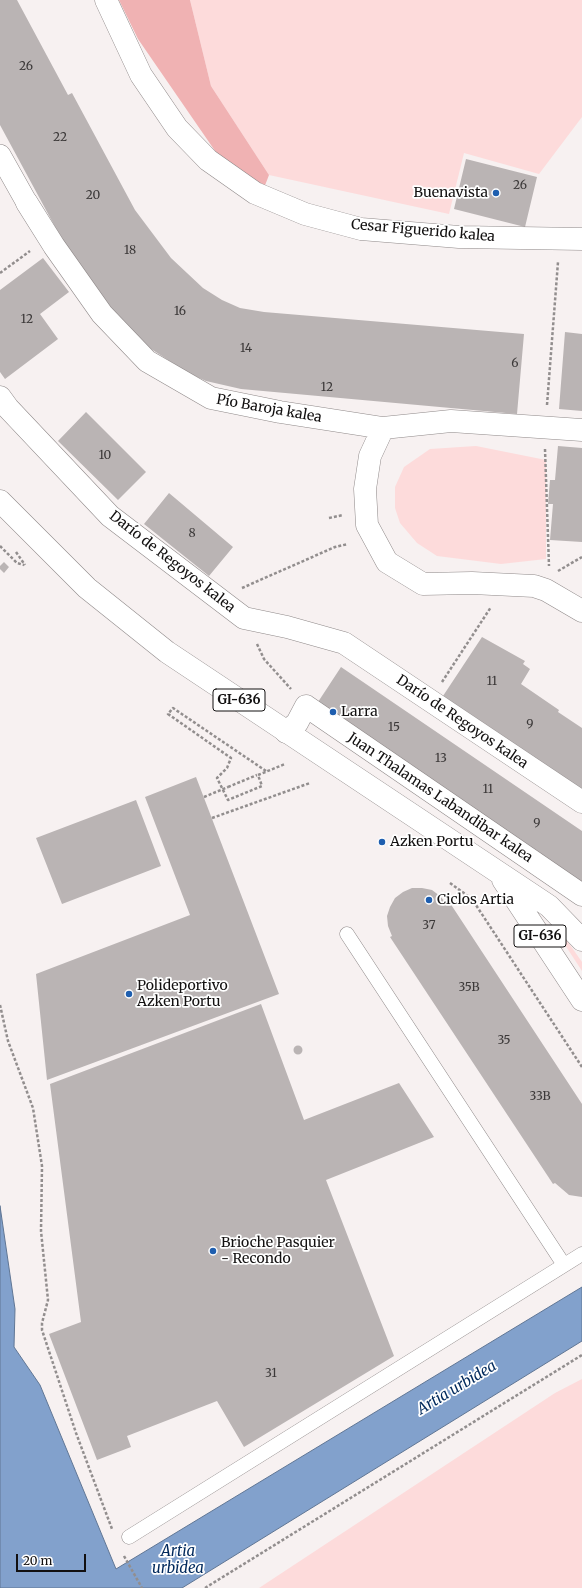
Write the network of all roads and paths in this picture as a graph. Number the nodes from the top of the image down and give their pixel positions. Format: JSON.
{"nodes":[{"id":1,"x":106,"y":0,"type":"edge"},
{"id":2,"x":0,"y":155,"type":"edge"},
{"id":3,"x":27,"y":204,"type":"joint"},
{"id":4,"x":582,"y":240,"type":"edge"},
{"id":5,"x":36,"y":247,"type":"dead end"},
{"id":6,"x":558,"y":260,"type":"dead end"},
{"id":7,"x":0,"y":273,"type":"edge"},
{"id":8,"x":0,"y":397,"type":"edge"},
{"id":9,"x":547,"y":406,"type":"dead end"},
{"id":10,"x":384,"y":428,"type":"junction"},
{"id":11,"x":582,"y":430,"type":"edge"},
{"id":12,"x":545,"y":445,"type":"dead end"},
{"id":13,"x":0,"y":501,"type":"edge"},
{"id":14,"x":343,"y":515,"type":"dead end"},
{"id":15,"x":329,"y":518,"type":"dead end"},
{"id":16,"x":348,"y":544,"type":"dead end"},
{"id":17,"x":0,"y":546,"type":"edge"},
{"id":18,"x":582,"y":558,"type":"edge"},
{"id":19,"x":25,"y":565,"type":"dead end"},
{"id":20,"x":550,"y":570,"type":"dead end"},
{"id":21,"x":556,"y":572,"type":"dead end"},
{"id":22,"x":218,"y":599,"type":"junction"},
{"id":23,"x":494,"y":602,"type":"dead end"},
{"id":24,"x":582,"y":611,"type":"edge"},
{"id":25,"x":244,"y":618,"type":"junction"},
{"id":26,"x":443,"y":682,"type":"dead end"},
{"id":27,"x":306,"y":706,"type":"junction"},
{"id":28,"x":286,"y":732,"type":"junction"},
{"id":29,"x":284,"y":764,"type":"dead end"},
{"id":30,"x":266,"y":771,"type":"junction"},
{"id":31,"x":258,"y":775,"type":"junction"},
{"id":32,"x":310,"y":783,"type":"dead end"},
{"id":33,"x":204,"y":796,"type":"dead end"},
{"id":34,"x":582,"y":802,"type":"edge"},
{"id":35,"x":212,"y":818,"type":"dead end"},
{"id":36,"x":498,"y":872,"type":"junction"},
{"id":37,"x":450,"y":883,"type":"dead end"},
{"id":38,"x":582,"y":894,"type":"edge"},
{"id":39,"x":347,"y":934,"type":"dead end"},
{"id":40,"x":582,"y":940,"type":"edge"},
{"id":41,"x":582,"y":1000,"type":"edge"},
{"id":42,"x":0,"y":1005,"type":"edge"},
{"id":43,"x":582,"y":1067,"type":"edge"},
{"id":44,"x":582,"y":1254,"type":"edge"},
{"id":45,"x":564,"y":1264,"type":"junction"},
{"id":46,"x":582,"y":1355,"type":"edge"},
{"id":47,"x":112,"y":1529,"type":"dead end"},
{"id":48,"x":128,"y":1537,"type":"dead end"},
{"id":49,"x":122,"y":1550,"type":"dead end"},
{"id":50,"x":142,"y":1588,"type":"edge"},
{"id":51,"x":204,"y":1588,"type":"edge"}],
"edges":[{"from":1,"to":4,"type":"street","name":"Cesar Figuerido kalea"},
{"from":2,"to":3,"type":"street","name":"Pío Baroja kalea"},
{"from":3,"to":10,"type":"street","name":"Pío Baroja kalea"},
{"from":5,"to":7,"type":"path"},
{"from":6,"to":9,"type":"path"},
{"from":8,"to":22,"type":"street","name":"Darío de Regoyos kalea"},
{"from":10,"to":11,"type":"street","name":"Pío Baroja kalea"},
{"from":10,"to":24,"type":"street"},
{"from":12,"to":20,"type":"path"},
{"from":13,"to":28,"type":"street","name":"Juan Thalamas Labandibar kalea","number":"GI-636"},
{"from":14,"to":15,"type":"path"},
{"from":16,"to":22,"type":"path"},
{"from":17,"to":19,"type":"path"},
{"from":18,"to":21,"type":"path"},
{"from":22,"to":25,"type":"street","name":"Darío de Regoyos kalea"},
{"from":23,"to":26,"type":"path"},
{"from":25,"to":27,"type":"path"},
{"from":25,"to":34,"type":"street","name":"Darío de Regoyos kalea"},
{"from":27,"to":28,"type":"street"},
{"from":27,"to":38,"type":"street","name":"Juan Thalamas Labandibar kalea"},
{"from":28,"to":36,"type":"street","name":"Juan Thalamas Labandibar kalea","number":"GI-636"},
{"from":29,"to":30,"type":"path"},
{"from":30,"to":31,"type":"path"},
{"from":30,"to":31,"type":"path"},
{"from":31,"to":33,"type":"path","bridge":true},
{"from":32,"to":35,"type":"path"},
{"from":36,"to":40,"type":"street","name":"Juan Thalamas Labandibar kalea"},
{"from":36,"to":41,"type":"street","name":"Juan Thalamas Labandibar kalea","number":"GI-636"},
{"from":37,"to":43,"type":"path"},
{"from":39,"to":45,"type":"lane"},
{"from":42,"to":47,"type":"path"},
{"from":44,"to":45,"type":"lane"},
{"from":45,"to":48,"type":"lane"},
{"from":46,"to":51,"type":"path"},
{"from":49,"to":50,"type":"path"}]}
